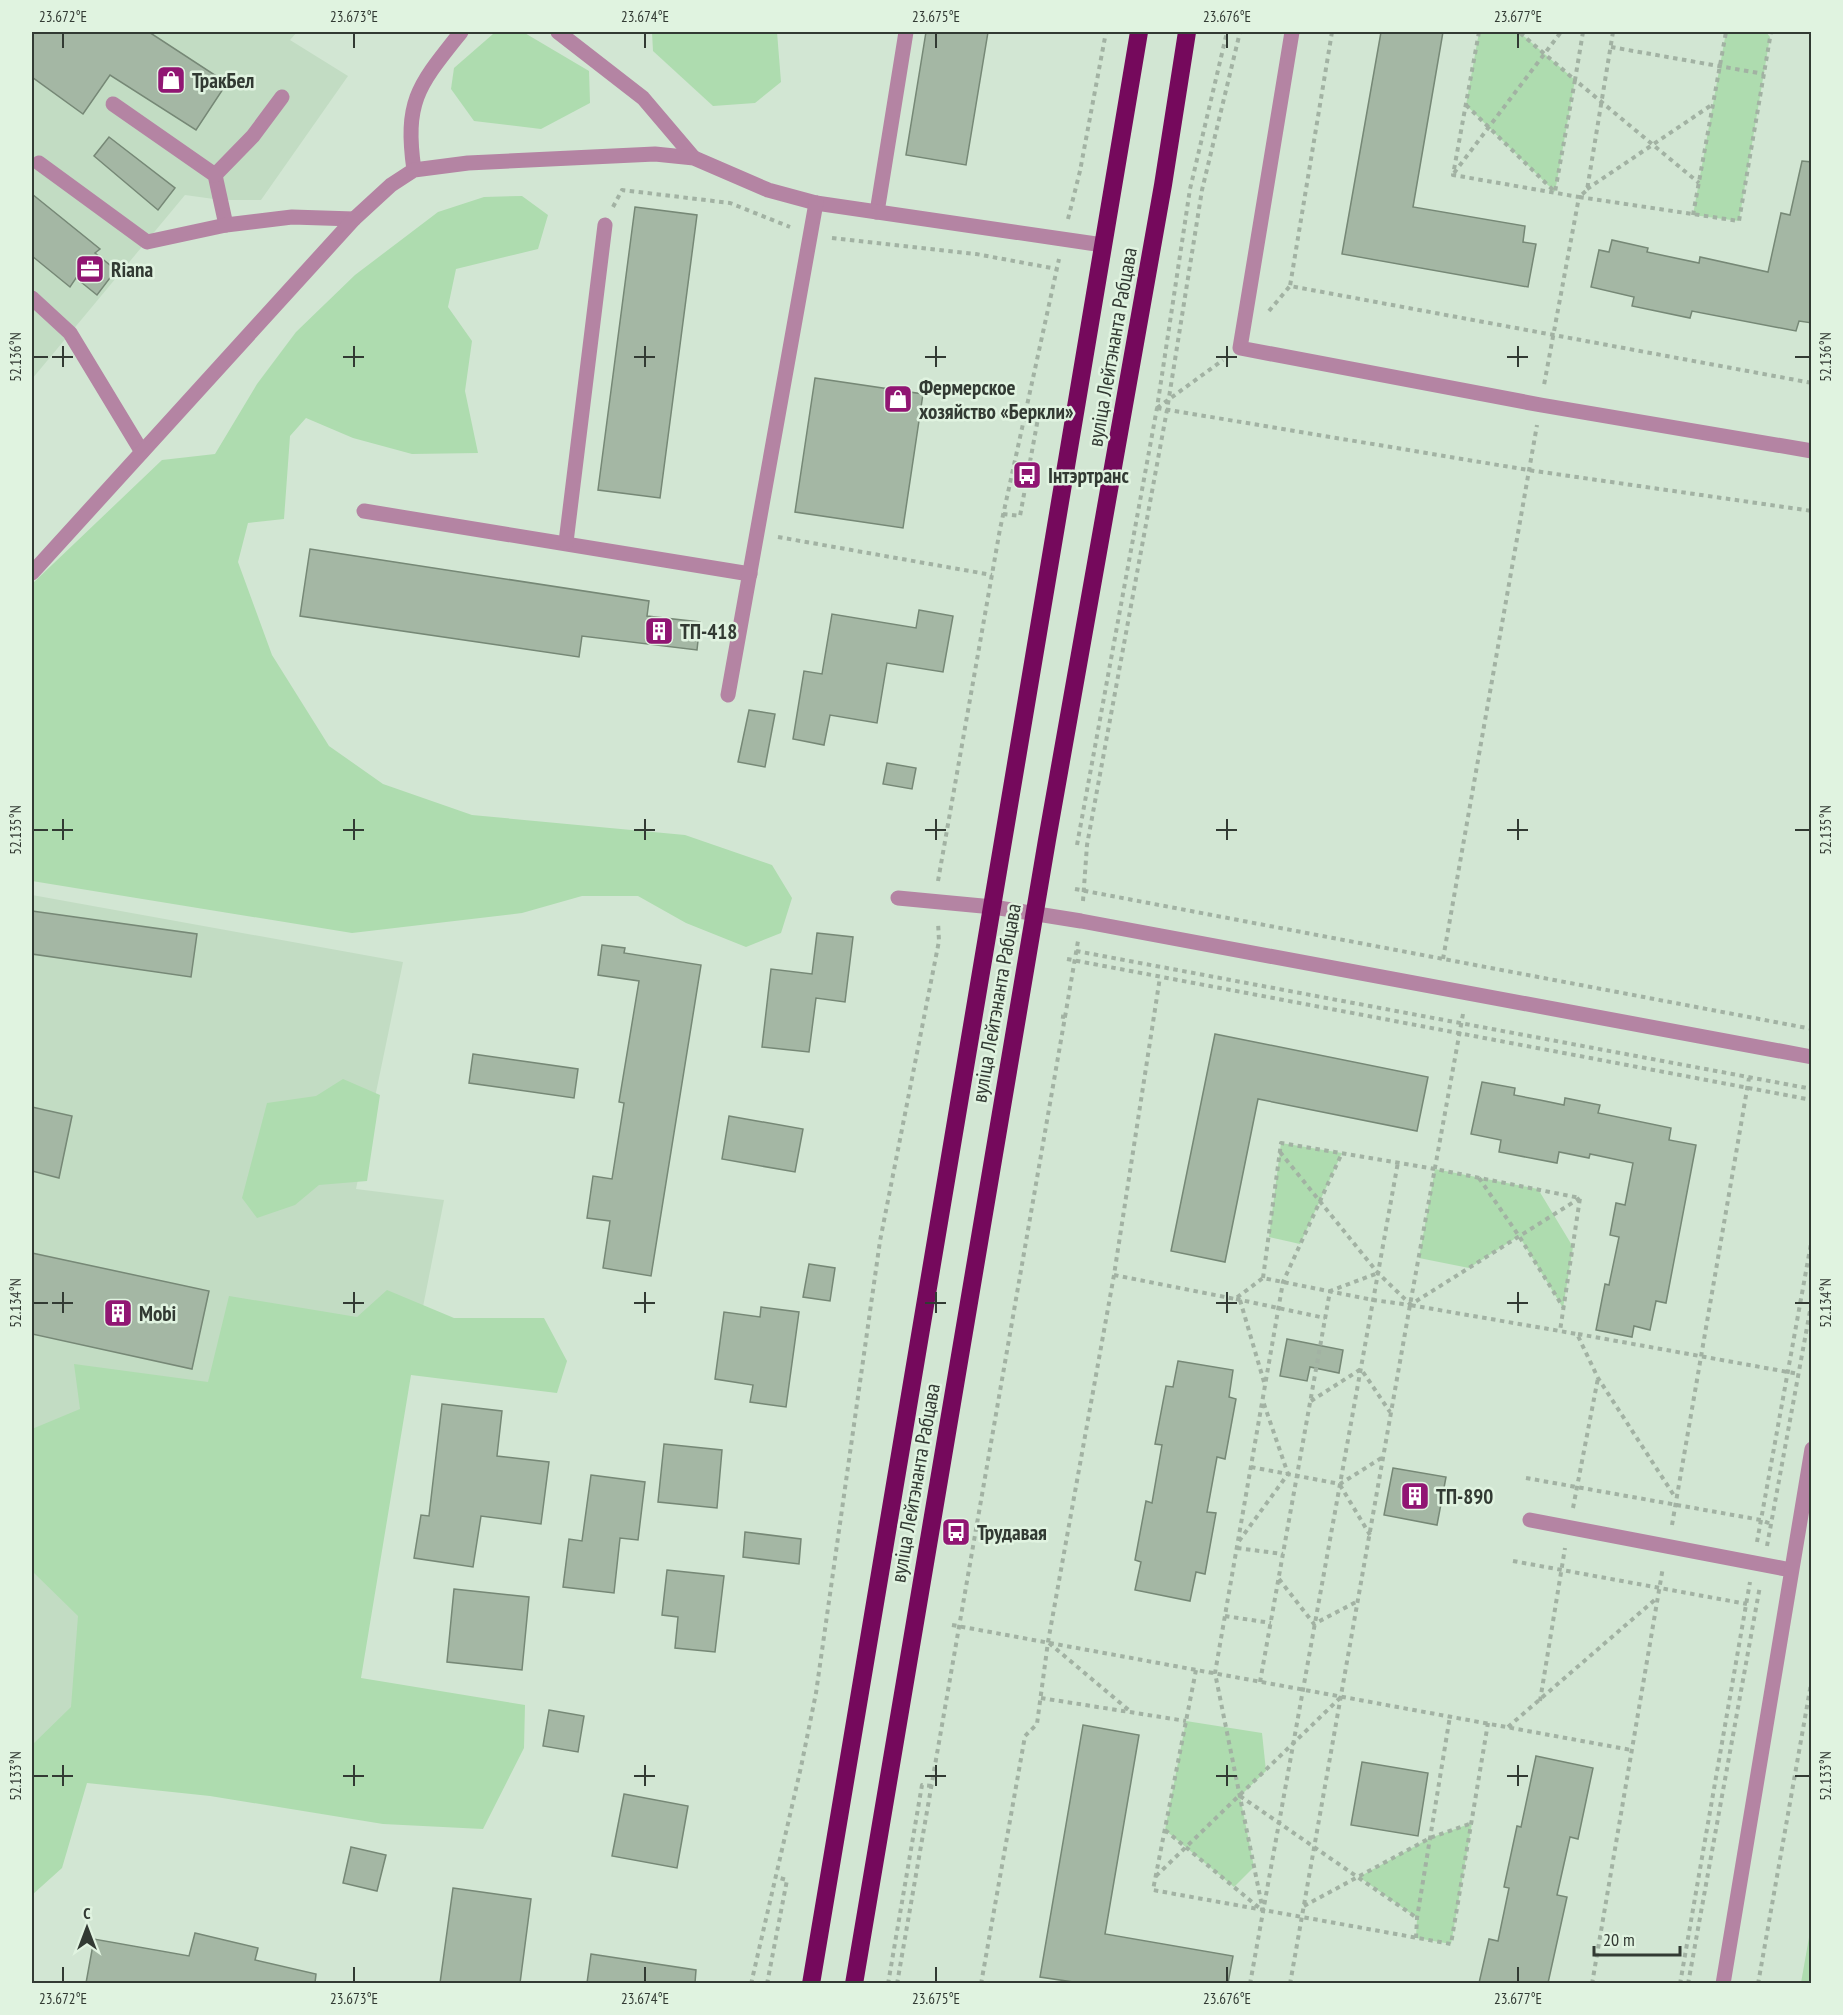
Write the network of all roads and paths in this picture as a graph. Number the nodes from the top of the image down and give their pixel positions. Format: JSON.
{"nodes":[{"id":1,"x":461,"y":32,"type":"edge"},
{"id":2,"x":558,"y":32,"type":"edge"},
{"id":3,"x":906,"y":32,"type":"edge"},
{"id":4,"x":1106,"y":32,"type":"edge"},
{"id":5,"x":1139,"y":32,"type":"edge"},
{"id":6,"x":1187,"y":32,"type":"edge"},
{"id":7,"x":1227,"y":32,"type":"edge"},
{"id":8,"x":1239,"y":32,"type":"edge"},
{"id":9,"x":1292,"y":32,"type":"edge"},
{"id":10,"x":1332,"y":32,"type":"edge"},
{"id":11,"x":1479,"y":32,"type":"edge"},
{"id":12,"x":1519,"y":32,"type":"edge"},
{"id":13,"x":1561,"y":32,"type":"edge"},
{"id":14,"x":1583,"y":32,"type":"edge"},
{"id":15,"x":1613,"y":32,"type":"edge"},
{"id":16,"x":1726,"y":32,"type":"edge"},
{"id":17,"x":1766,"y":32,"type":"edge"},
{"id":18,"x":1771,"y":32,"type":"edge"},
{"id":19,"x":1770,"y":37,"type":"junction"},
{"id":20,"x":1611,"y":47,"type":"junction"},
{"id":21,"x":1545,"y":54,"type":"junction"},
{"id":22,"x":1720,"y":66,"type":"junction"},
{"id":23,"x":1764,"y":74,"type":"junction"},
{"id":24,"x":1575,"y":80,"type":"junction"},
{"id":25,"x":282,"y":97,"type":"dead end"},
{"id":26,"x":1601,"y":103,"type":"junction"},
{"id":27,"x":113,"y":104,"type":"dead end"},
{"id":28,"x":1713,"y":104,"type":"junction"},
{"id":29,"x":1466,"y":105,"type":"junction"},
{"id":30,"x":1489,"y":127,"type":"junction"},
{"id":31,"x":1653,"y":145,"type":"junction"},
{"id":32,"x":694,"y":158,"type":"junction"},
{"id":33,"x":39,"y":163,"type":"dead end"},
{"id":34,"x":414,"y":170,"type":"junction"},
{"id":35,"x":1454,"y":174,"type":"junction"},
{"id":36,"x":215,"y":175,"type":"junction"},
{"id":37,"x":1699,"y":183,"type":"junction"},
{"id":38,"x":1587,"y":190,"type":"junction"},
{"id":39,"x":1555,"y":192,"type":"junction"},
{"id":40,"x":1579,"y":197,"type":"junction"},
{"id":41,"x":816,"y":203,"type":"junction"},
{"id":42,"x":877,"y":212,"type":"junction"},
{"id":43,"x":1693,"y":215,"type":"junction"},
{"id":44,"x":354,"y":219,"type":"junction"},
{"id":45,"x":226,"y":225,"type":"junction"},
{"id":46,"x":605,"y":225,"type":"dead end"},
{"id":47,"x":1063,"y":239,"type":"junction"},
{"id":48,"x":1103,"y":245,"type":"junction"},
{"id":49,"x":32,"y":298,"type":"edge"},
{"id":50,"x":1553,"y":336,"type":"junction"},
{"id":51,"x":1812,"y":383,"type":"edge"},
{"id":52,"x":1541,"y":405,"type":"junction"},
{"id":53,"x":1157,"y":408,"type":"junction"},
{"id":54,"x":1167,"y":410,"type":"junction"},
{"id":55,"x":1025,"y":411,"type":"junction"},
{"id":56,"x":1812,"y":451,"type":"edge"},
{"id":57,"x":142,"y":452,"type":"junction"},
{"id":58,"x":1528,"y":471,"type":"junction"},
{"id":59,"x":364,"y":511,"type":"dead end"},
{"id":60,"x":1812,"y":511,"type":"edge"},
{"id":61,"x":1003,"y":514,"type":"junction"},
{"id":62,"x":757,"y":533,"type":"junction"},
{"id":63,"x":566,"y":542,"type":"junction"},
{"id":64,"x":39,"y":557,"type":"edge"},
{"id":65,"x":32,"y":573,"type":"edge"},
{"id":66,"x":750,"y":574,"type":"junction"},
{"id":67,"x":992,"y":574,"type":"junction"},
{"id":68,"x":728,"y":695,"type":"dead end"},
{"id":69,"x":1077,"y":844,"type":"dead end"},
{"id":70,"x":1075,"y":890,"type":"dead end"},
{"id":71,"x":1084,"y":890,"type":"junction"},
{"id":72,"x":898,"y":898,"type":"dead end"},
{"id":73,"x":937,"y":901,"type":"junction"},
{"id":74,"x":993,"y":907,"type":"junction"},
{"id":75,"x":1034,"y":914,"type":"junction"},
{"id":76,"x":1081,"y":921,"type":"junction"},
{"id":77,"x":1076,"y":951,"type":"junction"},
{"id":78,"x":1067,"y":958,"type":"dead end"},
{"id":79,"x":1443,"y":958,"type":"junction"},
{"id":80,"x":1075,"y":960,"type":"junction"},
{"id":81,"x":1472,"y":964,"type":"junction"},
{"id":82,"x":1160,"y":977,"type":"junction"},
{"id":83,"x":1466,"y":994,"type":"junction"},
{"id":84,"x":1057,"y":1016,"type":"dead end"},
{"id":85,"x":1065,"y":1017,"type":"junction"},
{"id":86,"x":1461,"y":1024,"type":"junction"},
{"id":87,"x":1812,"y":1029,"type":"edge"},
{"id":88,"x":1460,"y":1034,"type":"junction"},
{"id":89,"x":1812,"y":1057,"type":"edge"},
{"id":90,"x":1812,"y":1089,"type":"edge"},
{"id":91,"x":1812,"y":1100,"type":"edge"},
{"id":92,"x":1280,"y":1152,"type":"junction"},
{"id":93,"x":1342,"y":1153,"type":"junction"},
{"id":94,"x":1398,"y":1162,"type":"junction"},
{"id":95,"x":1435,"y":1168,"type":"junction"},
{"id":96,"x":1479,"y":1178,"type":"junction"},
{"id":97,"x":1580,"y":1198,"type":"junction"},
{"id":98,"x":1320,"y":1202,"type":"junction"},
{"id":99,"x":1519,"y":1236,"type":"junction"},
{"id":100,"x":1812,"y":1238,"type":"edge"},
{"id":101,"x":1378,"y":1273,"type":"junction"},
{"id":102,"x":1114,"y":1275,"type":"junction"},
{"id":103,"x":1263,"y":1278,"type":"junction"},
{"id":104,"x":1283,"y":1282,"type":"junction"},
{"id":105,"x":1330,"y":1292,"type":"junction"},
{"id":106,"x":1238,"y":1300,"type":"junction"},
{"id":107,"x":1373,"y":1300,"type":"junction"},
{"id":108,"x":1812,"y":1300,"type":"edge"},
{"id":109,"x":1410,"y":1305,"type":"junction"},
{"id":110,"x":1278,"y":1308,"type":"junction"},
{"id":111,"x":1563,"y":1308,"type":"junction"},
{"id":112,"x":1325,"y":1318,"type":"junction"},
{"id":113,"x":1560,"y":1331,"type":"junction"},
{"id":114,"x":1577,"y":1334,"type":"junction"},
{"id":115,"x":1361,"y":1369,"type":"junction"},
{"id":116,"x":1788,"y":1373,"type":"junction"},
{"id":117,"x":1799,"y":1374,"type":"junction"},
{"id":118,"x":1265,"y":1386,"type":"junction"},
{"id":119,"x":1262,"y":1400,"type":"junction"},
{"id":120,"x":1310,"y":1402,"type":"junction"},
{"id":121,"x":1391,"y":1413,"type":"junction"},
{"id":122,"x":1812,"y":1449,"type":"edge"},
{"id":123,"x":1383,"y":1457,"type":"junction"},
{"id":124,"x":1251,"y":1467,"type":"junction"},
{"id":125,"x":1288,"y":1474,"type":"junction"},
{"id":126,"x":1297,"y":1476,"type":"junction"},
{"id":127,"x":1526,"y":1478,"type":"dead end"},
{"id":128,"x":1340,"y":1484,"type":"junction"},
{"id":129,"x":1676,"y":1498,"type":"dead end"},
{"id":130,"x":1530,"y":1520,"type":"dead end"},
{"id":131,"x":1761,"y":1520,"type":"junction"},
{"id":132,"x":1771,"y":1524,"type":"junction"},
{"id":133,"x":1370,"y":1535,"type":"junction"},
{"id":134,"x":1238,"y":1542,"type":"junction"},
{"id":135,"x":1237,"y":1548,"type":"junction"},
{"id":136,"x":1283,"y":1554,"type":"junction"},
{"id":137,"x":1513,"y":1561,"type":"dead end"},
{"id":138,"x":1758,"y":1564,"type":"junction"},
{"id":139,"x":1791,"y":1570,"type":"junction"},
{"id":140,"x":1279,"y":1578,"type":"junction"},
{"id":141,"x":1658,"y":1598,"type":"dead end"},
{"id":142,"x":1358,"y":1601,"type":"junction"},
{"id":143,"x":1746,"y":1604,"type":"junction"},
{"id":144,"x":1225,"y":1616,"type":"junction"},
{"id":145,"x":1271,"y":1623,"type":"junction"},
{"id":146,"x":1314,"y":1624,"type":"junction"},
{"id":147,"x":952,"y":1625,"type":"dead end"},
{"id":148,"x":960,"y":1625,"type":"junction"},
{"id":149,"x":1048,"y":1642,"type":"junction"},
{"id":150,"x":1196,"y":1670,"type":"junction"},
{"id":151,"x":1215,"y":1673,"type":"junction"},
{"id":152,"x":1812,"y":1678,"type":"edge"},
{"id":153,"x":1260,"y":1682,"type":"junction"},
{"id":154,"x":1302,"y":1689,"type":"junction"},
{"id":155,"x":1341,"y":1696,"type":"junction"},
{"id":156,"x":1041,"y":1698,"type":"junction"},
{"id":157,"x":1131,"y":1712,"type":"junction"},
{"id":158,"x":1450,"y":1716,"type":"junction"},
{"id":159,"x":1186,"y":1721,"type":"junction"},
{"id":160,"x":1488,"y":1723,"type":"junction"},
{"id":161,"x":1508,"y":1727,"type":"junction"},
{"id":162,"x":1293,"y":1746,"type":"junction"},
{"id":163,"x":1631,"y":1750,"type":"dead end"},
{"id":164,"x":932,"y":1786,"type":"junction"},
{"id":165,"x":1240,"y":1796,"type":"junction"},
{"id":166,"x":1279,"y":1821,"type":"junction"},
{"id":167,"x":1472,"y":1822,"type":"junction"},
{"id":168,"x":1165,"y":1830,"type":"junction"},
{"id":169,"x":1430,"y":1838,"type":"junction"},
{"id":170,"x":1314,"y":1846,"type":"junction"},
{"id":171,"x":1187,"y":1847,"type":"junction"},
{"id":172,"x":776,"y":1877,"type":"junction"},
{"id":173,"x":1156,"y":1877,"type":"junction"},
{"id":174,"x":1359,"y":1877,"type":"junction"},
{"id":175,"x":1303,"y":1906,"type":"junction"},
{"id":176,"x":1263,"y":1911,"type":"junction"},
{"id":177,"x":1301,"y":1918,"type":"junction"},
{"id":178,"x":1417,"y":1918,"type":"junction"},
{"id":179,"x":1416,"y":1938,"type":"junction"},
{"id":180,"x":751,"y":1983,"type":"edge"},
{"id":181,"x":767,"y":1983,"type":"edge"},
{"id":182,"x":811,"y":1983,"type":"edge"},
{"id":183,"x":854,"y":1983,"type":"edge"},
{"id":184,"x":888,"y":1983,"type":"edge"},
{"id":185,"x":897,"y":1983,"type":"edge"},
{"id":186,"x":981,"y":1983,"type":"edge"},
{"id":187,"x":1250,"y":1983,"type":"edge"},
{"id":188,"x":1290,"y":1983,"type":"edge"},
{"id":189,"x":1680,"y":1983,"type":"edge"},
{"id":190,"x":1688,"y":1983,"type":"edge"},
{"id":191,"x":1723,"y":1983,"type":"edge"},
{"id":192,"x":1758,"y":1983,"type":"edge"}],
"edges":[{"from":1,"to":34,"type":"street"},
{"from":2,"to":32,"type":"street"},
{"from":3,"to":42,"type":"street"},
{"from":4,"to":47,"type":"path"},
{"from":5,"to":48,"type":"highway","name":"вуліца Лейтэнанта Рабцава"},
{"from":6,"to":75,"type":"highway","name":"вуліца Лейтэнанта Рабцава"},
{"from":7,"to":53,"type":"path"},
{"from":8,"to":54,"type":"path"},
{"from":9,"to":52,"type":"street"},
{"from":10,"to":50,"type":"path"},
{"from":11,"to":29,"type":"path"},
{"from":12,"to":21,"type":"path"},
{"from":13,"to":21,"type":"path"},
{"from":14,"to":24,"type":"path"},
{"from":15,"to":20,"type":"path"},
{"from":16,"to":22,"type":"path"},
{"from":17,"to":19,"type":"path"},
{"from":18,"to":19,"type":"path"},
{"from":19,"to":23,"type":"path"},
{"from":20,"to":22,"type":"path"},
{"from":20,"to":26,"type":"path"},
{"from":21,"to":24,"type":"path"},
{"from":21,"to":30,"type":"path"},
{"from":22,"to":23,"type":"path"},
{"from":22,"to":28,"type":"path"},
{"from":23,"to":43,"type":"path"},
{"from":24,"to":26,"type":"path"},
{"from":24,"to":39,"type":"path"},
{"from":25,"to":36,"type":"street"},
{"from":26,"to":31,"type":"path"},
{"from":26,"to":38,"type":"path"},
{"from":27,"to":36,"type":"street"},
{"from":28,"to":31,"type":"path"},
{"from":28,"to":37,"type":"path"},
{"from":29,"to":30,"type":"path"},
{"from":29,"to":35,"type":"path"},
{"from":30,"to":35,"type":"path"},
{"from":30,"to":39,"type":"path"},
{"from":31,"to":37,"type":"path"},
{"from":31,"to":38,"type":"path"},
{"from":32,"to":34,"type":"street"},
{"from":32,"to":41,"type":"street"},
{"from":33,"to":45,"type":"street"},
{"from":34,"to":44,"type":"street"},
{"from":35,"to":39,"type":"path"},
{"from":36,"to":45,"type":"street"},
{"from":37,"to":43,"type":"path"},
{"from":38,"to":40,"type":"path"},
{"from":39,"to":40,"type":"path"},
{"from":40,"to":43,"type":"path"},
{"from":40,"to":50,"type":"path"},
{"from":41,"to":42,"type":"street"},
{"from":41,"to":62,"type":"street"},
{"from":42,"to":47,"type":"street"},
{"from":44,"to":45,"type":"street"},
{"from":44,"to":57,"type":"street"},
{"from":46,"to":63,"type":"street"},
{"from":47,"to":48,"type":"street"},
{"from":47,"to":55,"type":"path"},
{"from":48,"to":74,"type":"highway","name":"вуліца Лейтэнанта Рабцава"},
{"from":49,"to":57,"type":"street"},
{"from":50,"to":51,"type":"path"},
{"from":50,"to":52,"type":"path"},
{"from":52,"to":56,"type":"street"},
{"from":52,"to":58,"type":"path"},
{"from":53,"to":54,"type":"path"},
{"from":53,"to":69,"type":"path"},
{"from":54,"to":58,"type":"path"},
{"from":54,"to":71,"type":"path"},
{"from":55,"to":61,"type":"path"},
{"from":55,"to":61,"type":"path"},
{"from":57,"to":64,"type":"street"},
{"from":58,"to":60,"type":"path"},
{"from":58,"to":79,"type":"path"},
{"from":59,"to":63,"type":"street"},
{"from":61,"to":67,"type":"path"},
{"from":62,"to":66,"type":"street"},
{"from":62,"to":67,"type":"path"},
{"from":63,"to":66,"type":"street"},
{"from":64,"to":65,"type":"street"},
{"from":66,"to":68,"type":"street"},
{"from":67,"to":73,"type":"path"},
{"from":70,"to":71,"type":"path"},
{"from":71,"to":76,"type":"path"},
{"from":71,"to":79,"type":"path"},
{"from":72,"to":73,"type":"street"},
{"from":73,"to":74,"type":"street"},
{"from":73,"to":172,"type":"path"},
{"from":74,"to":75,"type":"street"},
{"from":74,"to":182,"type":"highway","name":"вуліца Лейтэнанта Рабцава"},
{"from":75,"to":76,"type":"street"},
{"from":75,"to":183,"type":"highway","name":"вуліца Лейтэнанта Рабцава"},
{"from":76,"to":77,"type":"path"},
{"from":76,"to":83,"type":"street"},
{"from":77,"to":80,"type":"path"},
{"from":77,"to":86,"type":"path"},
{"from":78,"to":80,"type":"path"},
{"from":79,"to":81,"type":"path"},
{"from":80,"to":82,"type":"path"},
{"from":80,"to":85,"type":"path"},
{"from":81,"to":83,"type":"path"},
{"from":81,"to":87,"type":"path"},
{"from":82,"to":88,"type":"path"},
{"from":82,"to":102,"type":"path"},
{"from":83,"to":86,"type":"path"},
{"from":83,"to":89,"type":"street"},
{"from":84,"to":85,"type":"path"},
{"from":85,"to":148,"type":"path"},
{"from":86,"to":88,"type":"path"},
{"from":86,"to":90,"type":"path"},
{"from":88,"to":91,"type":"path"},
{"from":88,"to":95,"type":"path"},
{"from":92,"to":93,"type":"path"},
{"from":92,"to":98,"type":"path"},
{"from":92,"to":103,"type":"path"},
{"from":93,"to":94,"type":"path"},
{"from":93,"to":98,"type":"path"},
{"from":94,"to":95,"type":"path"},
{"from":94,"to":101,"type":"path"},
{"from":95,"to":96,"type":"path"},
{"from":95,"to":109,"type":"path"},
{"from":96,"to":97,"type":"path"},
{"from":96,"to":99,"type":"path"},
{"from":97,"to":99,"type":"path"},
{"from":97,"to":111,"type":"path"},
{"from":98,"to":101,"type":"path"},
{"from":98,"to":104,"type":"path"},
{"from":99,"to":109,"type":"path"},
{"from":99,"to":111,"type":"path"},
{"from":100,"to":116,"type":"path"},
{"from":101,"to":105,"type":"path"},
{"from":101,"to":107,"type":"path"},
{"from":101,"to":109,"type":"path"},
{"from":102,"to":106,"type":"path"},
{"from":102,"to":149,"type":"path"},
{"from":103,"to":104,"type":"path"},
{"from":103,"to":106,"type":"path"},
{"from":104,"to":105,"type":"path"},
{"from":104,"to":110,"type":"path"},
{"from":105,"to":107,"type":"path"},
{"from":105,"to":112,"type":"path"},
{"from":106,"to":110,"type":"path"},
{"from":106,"to":118,"type":"path"},
{"from":107,"to":109,"type":"path"},
{"from":107,"to":115,"type":"path"},
{"from":108,"to":117,"type":"path"},
{"from":109,"to":113,"type":"path"},
{"from":109,"to":121,"type":"path"},
{"from":110,"to":112,"type":"path"},
{"from":110,"to":118,"type":"path"},
{"from":111,"to":113,"type":"path"},
{"from":112,"to":120,"type":"path"},
{"from":113,"to":114,"type":"path"},
{"from":114,"to":116,"type":"path"},
{"from":114,"to":129,"type":"path"},
{"from":115,"to":120,"type":"path"},
{"from":115,"to":121,"type":"path"},
{"from":115,"to":128,"type":"path"},
{"from":116,"to":117,"type":"path"},
{"from":116,"to":131,"type":"path"},
{"from":117,"to":132,"type":"path"},
{"from":118,"to":119,"type":"path"},
{"from":119,"to":124,"type":"path"},
{"from":119,"to":125,"type":"path"},
{"from":120,"to":126,"type":"path"},
{"from":121,"to":123,"type":"path"},
{"from":122,"to":139,"type":"street"},
{"from":123,"to":128,"type":"path"},
{"from":123,"to":133,"type":"path"},
{"from":124,"to":125,"type":"path"},
{"from":124,"to":134,"type":"path"},
{"from":125,"to":126,"type":"path"},
{"from":125,"to":134,"type":"path"},
{"from":126,"to":128,"type":"path"},
{"from":126,"to":136,"type":"path"},
{"from":127,"to":131,"type":"path"},
{"from":128,"to":133,"type":"path"},
{"from":128,"to":146,"type":"path"},
{"from":130,"to":138,"type":"street"},
{"from":131,"to":132,"type":"path"},
{"from":131,"to":138,"type":"path"},
{"from":132,"to":138,"type":"path"},
{"from":133,"to":142,"type":"path"},
{"from":134,"to":135,"type":"path"},
{"from":135,"to":136,"type":"path"},
{"from":135,"to":144,"type":"path"},
{"from":136,"to":140,"type":"path"},
{"from":137,"to":143,"type":"path"},
{"from":138,"to":139,"type":"street"},
{"from":138,"to":143,"type":"path"},
{"from":138,"to":190,"type":"path"},
{"from":139,"to":191,"type":"street"},
{"from":140,"to":145,"type":"path"},
{"from":140,"to":146,"type":"path"},
{"from":141,"to":161,"type":"path"},
{"from":142,"to":146,"type":"path"},
{"from":142,"to":155,"type":"path"},
{"from":143,"to":189,"type":"path"},
{"from":144,"to":145,"type":"path"},
{"from":144,"to":151,"type":"path"},
{"from":145,"to":153,"type":"path"},
{"from":146,"to":154,"type":"path"},
{"from":147,"to":148,"type":"path"},
{"from":148,"to":149,"type":"path"},
{"from":148,"to":164,"type":"path"},
{"from":149,"to":150,"type":"path"},
{"from":149,"to":156,"type":"path"},
{"from":149,"to":157,"type":"path"},
{"from":150,"to":151,"type":"path"},
{"from":150,"to":159,"type":"path"},
{"from":151,"to":153,"type":"path"},
{"from":151,"to":165,"type":"path"},
{"from":152,"to":192,"type":"path"},
{"from":153,"to":154,"type":"path"},
{"from":154,"to":155,"type":"path"},
{"from":154,"to":162,"type":"path"},
{"from":155,"to":158,"type":"path"},
{"from":155,"to":162,"type":"path"},
{"from":155,"to":170,"type":"path"},
{"from":156,"to":157,"type":"path"},
{"from":156,"to":186,"type":"path"},
{"from":157,"to":159,"type":"path"},
{"from":158,"to":160,"type":"path"},
{"from":158,"to":169,"type":"path"},
{"from":159,"to":168,"type":"path"},
{"from":160,"to":161,"type":"path"},
{"from":160,"to":167,"type":"path"},
{"from":161,"to":163,"type":"path"},
{"from":162,"to":165,"type":"path"},
{"from":162,"to":166,"type":"path"},
{"from":164,"to":184,"type":"path"},
{"from":164,"to":185,"type":"path"},
{"from":165,"to":166,"type":"path"},
{"from":165,"to":171,"type":"path"},
{"from":165,"to":176,"type":"path"},
{"from":166,"to":170,"type":"path"},
{"from":166,"to":176,"type":"path"},
{"from":167,"to":169,"type":"path"},
{"from":167,"to":179,"type":"path"},
{"from":168,"to":171,"type":"path"},
{"from":168,"to":173,"type":"path"},
{"from":169,"to":174,"type":"path"},
{"from":169,"to":178,"type":"path"},
{"from":170,"to":174,"type":"path"},
{"from":170,"to":175,"type":"path"},
{"from":171,"to":173,"type":"path"},
{"from":171,"to":176,"type":"path"},
{"from":172,"to":180,"type":"path"},
{"from":172,"to":181,"type":"path"},
{"from":173,"to":176,"type":"path"},
{"from":174,"to":175,"type":"path"},
{"from":174,"to":178,"type":"path"},
{"from":175,"to":177,"type":"path"},
{"from":176,"to":177,"type":"path"},
{"from":176,"to":187,"type":"path"},
{"from":177,"to":179,"type":"path"},
{"from":177,"to":188,"type":"path"},
{"from":178,"to":179,"type":"path"}]}
